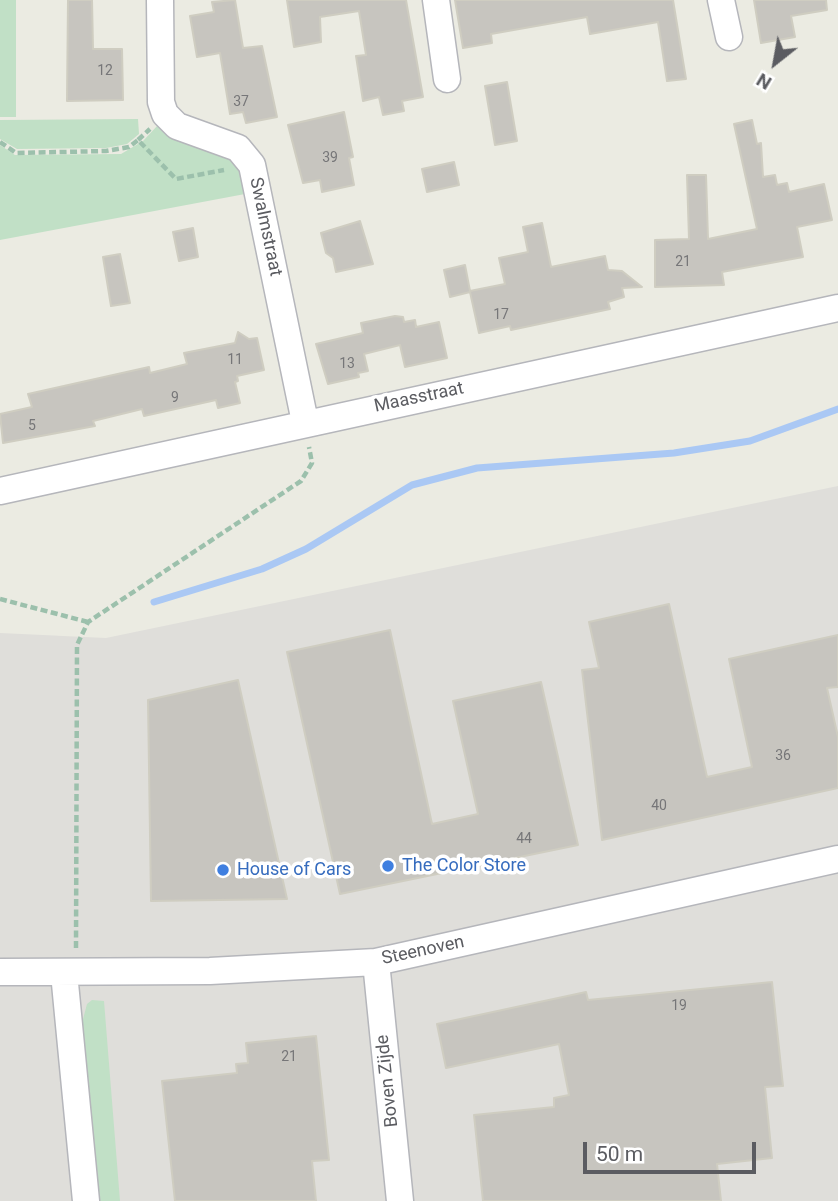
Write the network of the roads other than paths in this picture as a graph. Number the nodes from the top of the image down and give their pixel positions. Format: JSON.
{"nodes":[{"id":1,"x":160,"y":0,"type":"edge"},
{"id":2,"x":436,"y":0,"type":"edge"},
{"id":3,"x":722,"y":0,"type":"edge"},
{"id":4,"x":729,"y":37,"type":"dead end"},
{"id":5,"x":447,"y":79,"type":"dead end"},
{"id":6,"x":838,"y":308,"type":"edge"},
{"id":7,"x":306,"y":422,"type":"junction"},
{"id":8,"x":0,"y":491,"type":"edge"},
{"id":9,"x":838,"y":859,"type":"edge"},
{"id":10,"x":376,"y":961,"type":"junction"},
{"id":11,"x":0,"y":972,"type":"edge"},
{"id":12,"x":70,"y":973,"type":"junction"},
{"id":13,"x":86,"y":1201,"type":"edge"},
{"id":14,"x":400,"y":1201,"type":"edge"}],
"edges":[{"from":1,"to":7,"type":"street","name":"Swalmstraat"},
{"from":2,"to":5,"type":"street"},
{"from":3,"to":4,"type":"street"},
{"from":6,"to":7,"type":"street","name":"Maasstraat"},
{"from":7,"to":8,"type":"street","name":"Maasstraat"},
{"from":9,"to":10,"type":"street","name":"Steenoven"},
{"from":10,"to":12,"type":"street","name":"Steenoven"},
{"from":10,"to":14,"type":"street","name":"Boven Zijde"},
{"from":11,"to":12,"type":"street","name":"Steenoven"},
{"from":12,"to":13,"type":"street"}]}
